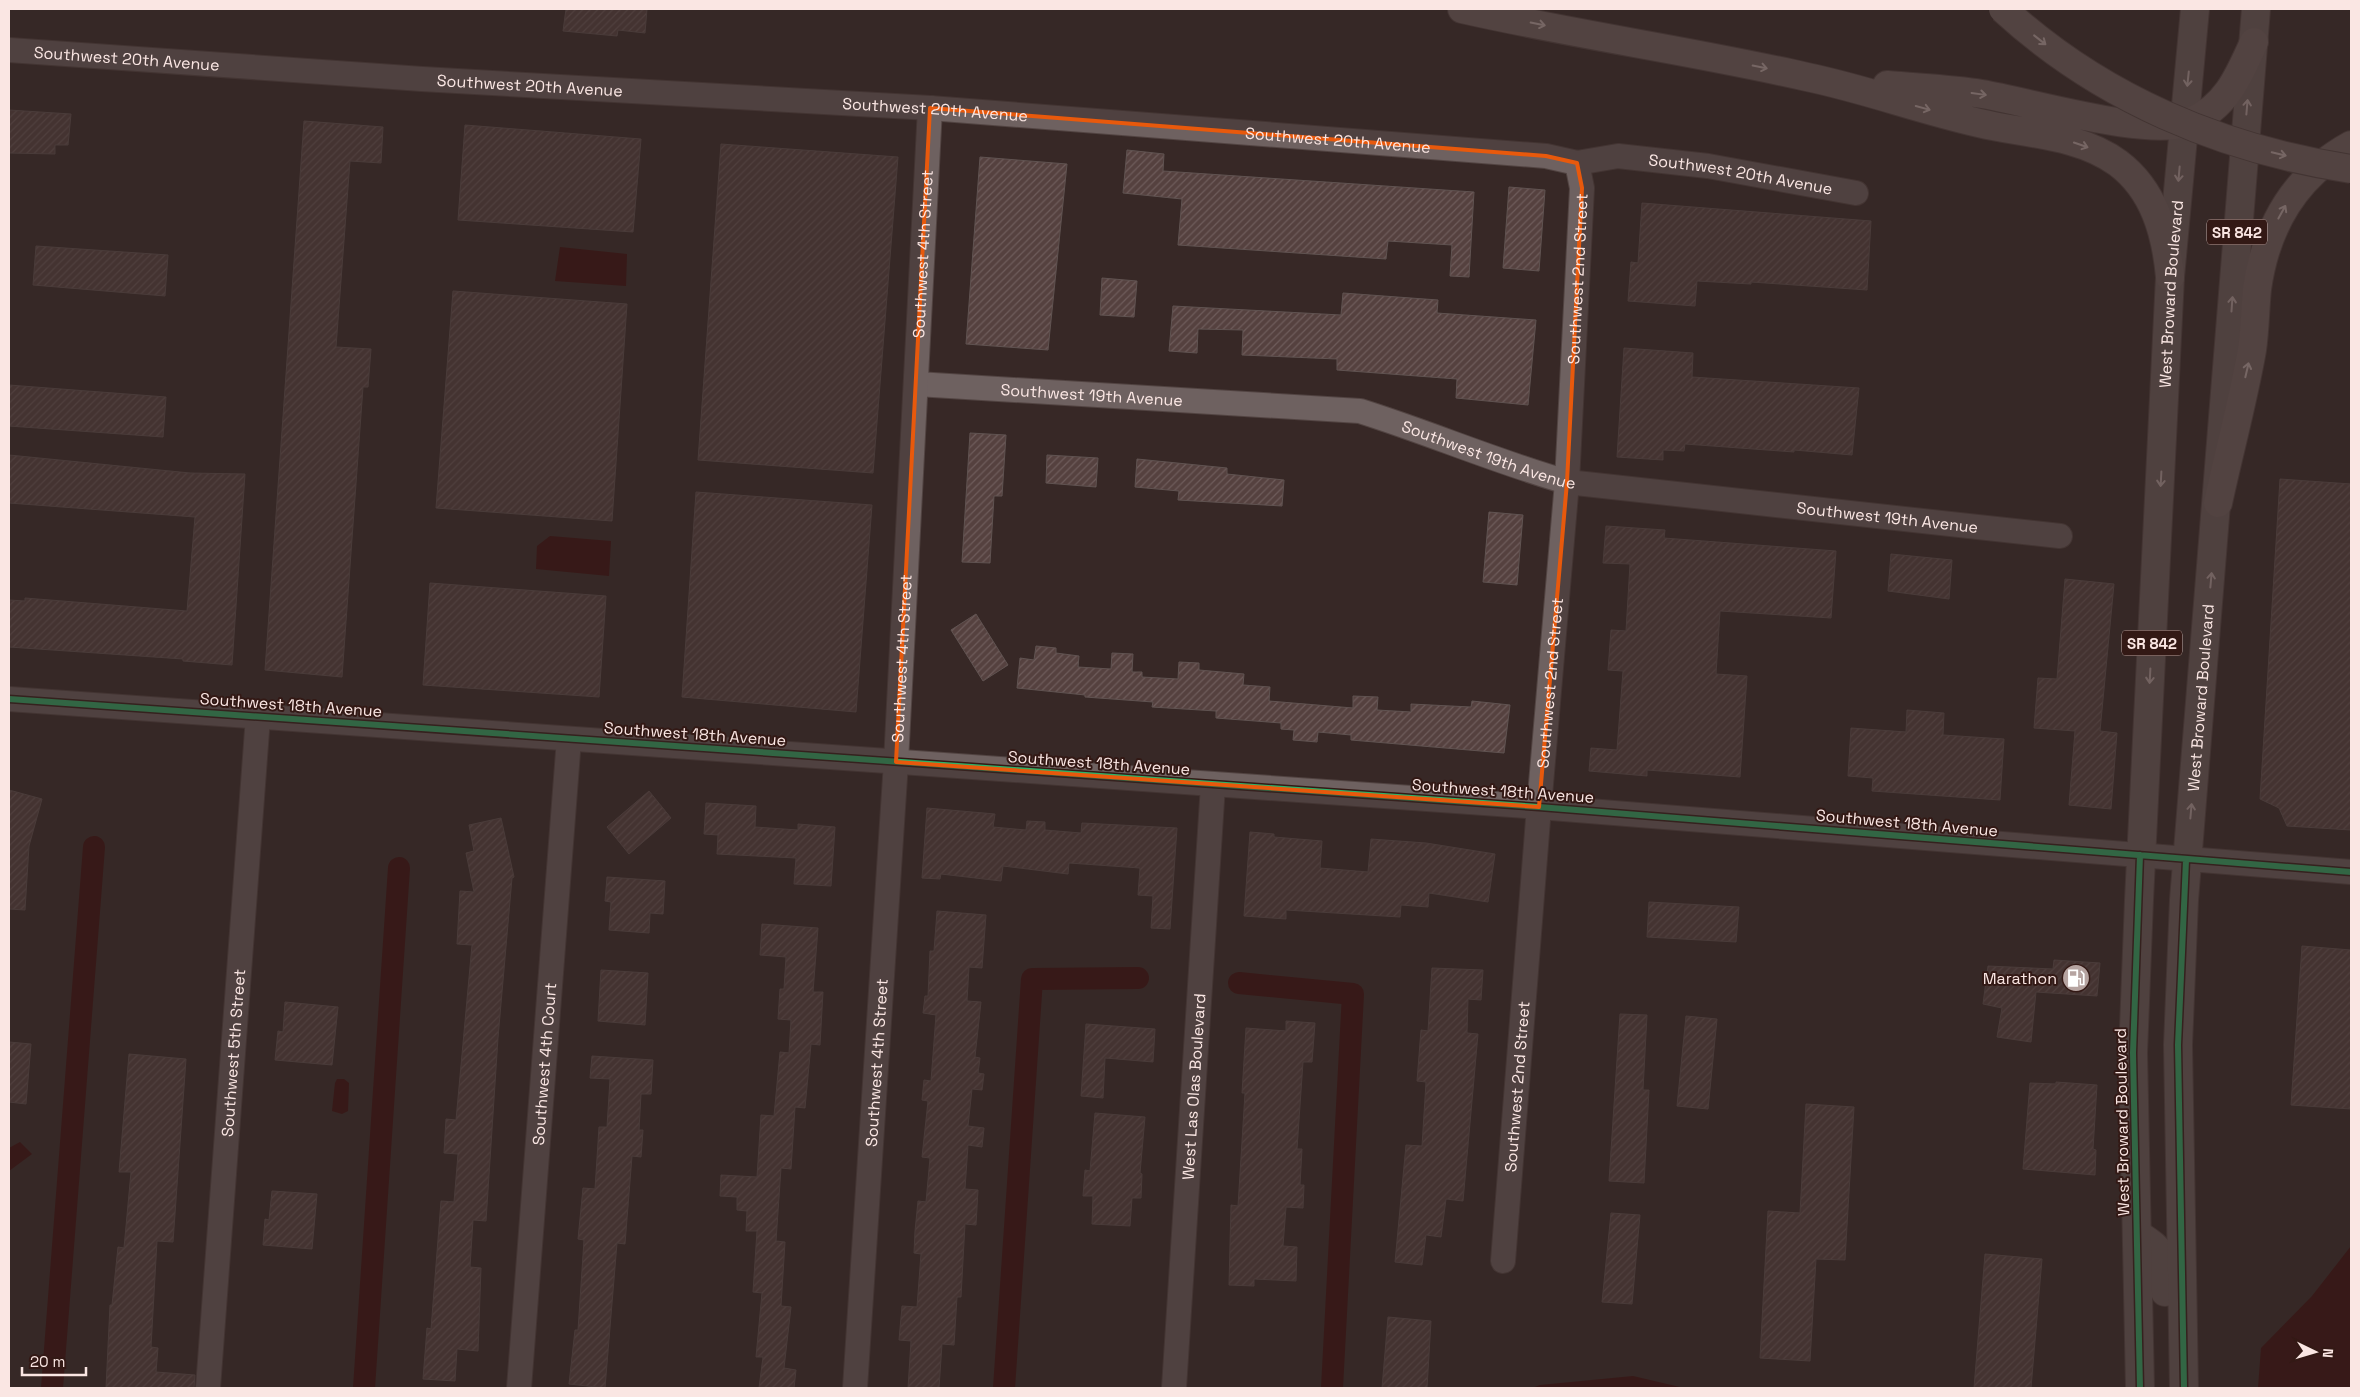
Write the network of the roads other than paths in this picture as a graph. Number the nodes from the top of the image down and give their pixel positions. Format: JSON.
{"nodes":[{"id":1,"x":1462,"y":9,"type":"edge"},
{"id":2,"x":2003,"y":9,"type":"edge"},
{"id":3,"x":2256,"y":9,"type":"edge"},
{"id":4,"x":2194,"y":21,"type":"edge"},
{"id":5,"x":2254,"y":42,"type":"junction"},
{"id":6,"x":9,"y":50,"type":"edge"},
{"id":7,"x":1809,"y":77,"type":"junction"},
{"id":8,"x":930,"y":108,"type":"junction"},
{"id":9,"x":2183,"y":125,"type":"junction"},
{"id":10,"x":2351,"y":145,"type":"edge"},
{"id":11,"x":1577,"y":163,"type":"junction"},
{"id":12,"x":2351,"y":169,"type":"edge"},
{"id":13,"x":1856,"y":193,"type":"dead end"},
{"id":14,"x":2170,"y":276,"type":"junction"},
{"id":15,"x":918,"y":384,"type":"junction"},
{"id":16,"x":1567,"y":482,"type":"junction"},
{"id":17,"x":2218,"y":503,"type":"junction"},
{"id":18,"x":2060,"y":536,"type":"dead end"},
{"id":19,"x":9,"y":699,"type":"edge"},
{"id":20,"x":258,"y":717,"type":"junction"},
{"id":21,"x":569,"y":739,"type":"junction"},
{"id":22,"x":896,"y":762,"type":"junction"},
{"id":23,"x":1212,"y":785,"type":"junction"},
{"id":24,"x":1539,"y":807,"type":"junction"},
{"id":25,"x":2140,"y":855,"type":"junction"},
{"id":26,"x":2186,"y":860,"type":"junction"},
{"id":27,"x":2351,"y":872,"type":"edge"},
{"id":28,"x":2137,"y":1234,"type":"junction"},
{"id":29,"x":1503,"y":1261,"type":"dead end"},
{"id":30,"x":208,"y":1388,"type":"edge"},
{"id":31,"x":519,"y":1388,"type":"edge"},
{"id":32,"x":855,"y":1388,"type":"edge"},
{"id":33,"x":1174,"y":1388,"type":"edge"},
{"id":34,"x":2140,"y":1388,"type":"edge"},
{"id":35,"x":2166,"y":1388,"type":"edge"},
{"id":36,"x":2184,"y":1388,"type":"edge"}],
"edges":[{"from":1,"to":7,"type":"highway","one_way":true},
{"from":2,"to":12,"type":"highway","one_way":true,"bridge":true},
{"from":3,"to":5,"type":"main road","name":"West Broward Boulevard","number":"SR 842"},
{"from":4,"to":9,"type":"main road","name":"West Broward Boulevard","number":"SR 842","one_way":true},
{"from":5,"to":9,"type":"highway"},
{"from":17,"to":5,"type":"main road","name":"West Broward Boulevard","number":"SR 842","one_way":true},
{"from":6,"to":8,"type":"street","name":"Southwest 20th Avenue"},
{"from":7,"to":9,"type":"highway","one_way":true},
{"from":7,"to":14,"type":"highway","one_way":true},
{"from":8,"to":11,"type":"street","name":"Southwest 20th Avenue"},
{"from":8,"to":15,"type":"street","name":"Southwest 4th Street"},
{"from":9,"to":14,"type":"main road","name":"West Broward Boulevard","number":"SR 842","one_way":true},
{"from":17,"to":10,"type":"highway","one_way":true},
{"from":11,"to":13,"type":"street","name":"Southwest 20th Avenue"},
{"from":11,"to":16,"type":"street","name":"Southwest 2nd Street"},
{"from":14,"to":25,"type":"main road","name":"West Broward Boulevard","number":"SR 842","one_way":true},
{"from":15,"to":16,"type":"street","name":"Southwest 19th Avenue"},
{"from":15,"to":22,"type":"street","name":"Southwest 4th Street"},
{"from":16,"to":18,"type":"street","name":"Southwest 19th Avenue"},
{"from":16,"to":24,"type":"street","name":"Southwest 2nd Street"},
{"from":26,"to":17,"type":"main road","name":"West Broward Boulevard","number":"SR 842","one_way":true},
{"from":19,"to":20,"type":"street","name":"Southwest 18th Avenue"},
{"from":20,"to":21,"type":"street","name":"Southwest 18th Avenue"},
{"from":20,"to":30,"type":"street","name":"Southwest 5th Street"},
{"from":21,"to":22,"type":"street","name":"Southwest 18th Avenue"},
{"from":21,"to":31,"type":"street","name":"Southwest 4th Court"},
{"from":22,"to":23,"type":"street","name":"Southwest 18th Avenue"},
{"from":22,"to":32,"type":"street","name":"Southwest 4th Street"},
{"from":23,"to":24,"type":"street","name":"Southwest 18th Avenue"},
{"from":23,"to":33,"type":"street","name":"West Las Olas Boulevard"},
{"from":24,"to":25,"type":"street","name":"Southwest 18th Avenue"},
{"from":24,"to":29,"type":"street","name":"Southwest 2nd Street"},
{"from":25,"to":26,"type":"street","name":"Southwest 18th Avenue"},
{"from":25,"to":28,"type":"main road","name":"West Broward Boulevard","number":"SR 842"},
{"from":26,"to":27,"type":"street","name":"Southwest 18th Avenue"},
{"from":26,"to":36,"type":"main road","name":"West Broward Boulevard","number":"SR 842"},
{"from":28,"to":34,"type":"main road","name":"West Broward Boulevard","number":"SR 842"},
{"from":28,"to":35,"type":"main road"}]}
